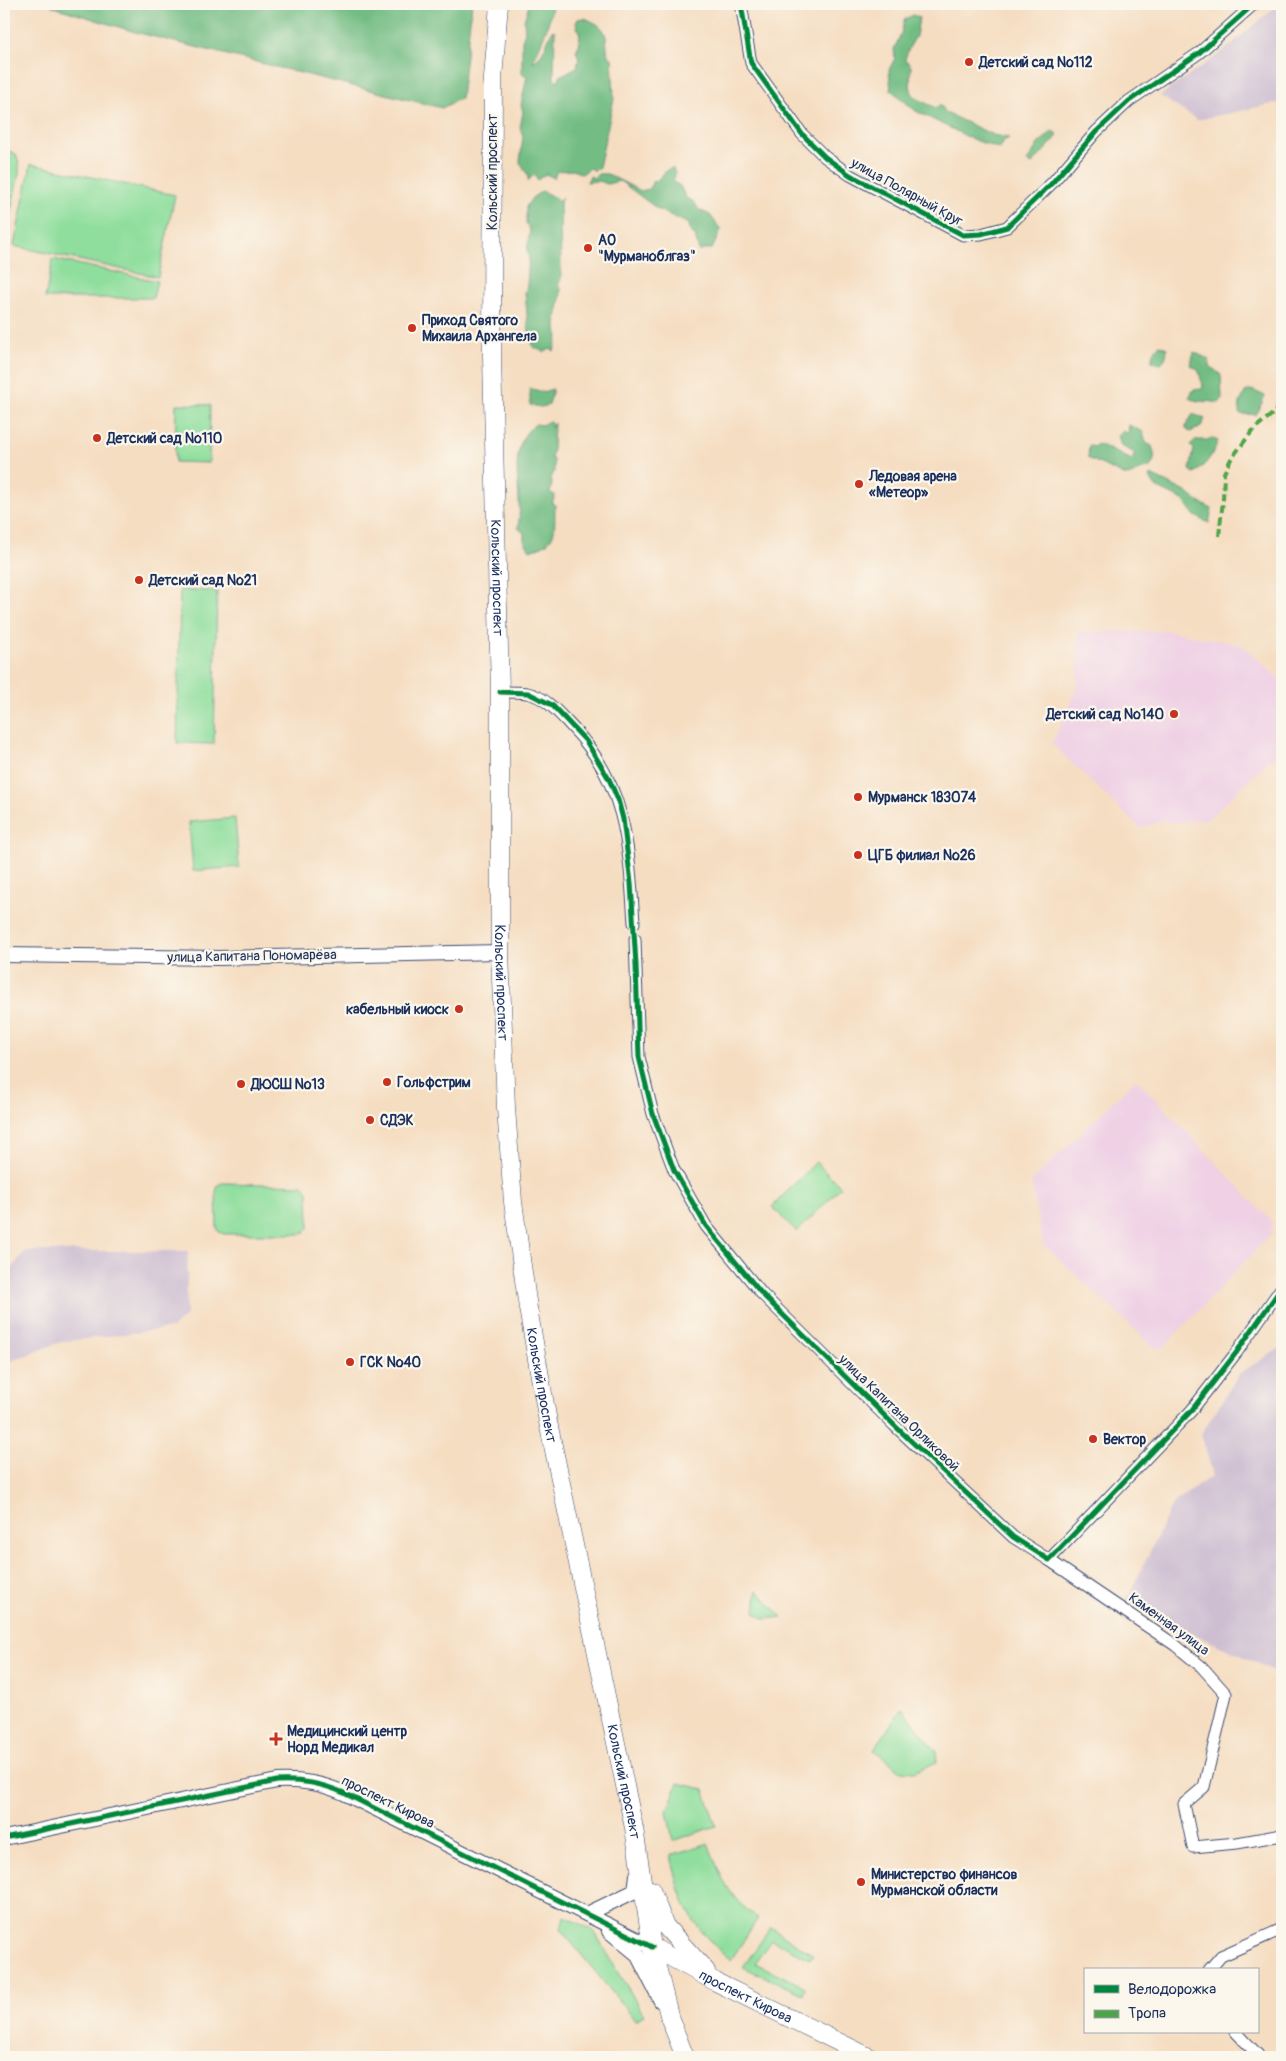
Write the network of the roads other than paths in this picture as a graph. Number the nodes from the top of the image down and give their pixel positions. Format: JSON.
{"nodes":[{"id":1,"x":499,"y":4,"type":"edge"},
{"id":2,"x":741,"y":4,"type":"edge"},
{"id":3,"x":1254,"y":4,"type":"edge"},
{"id":4,"x":500,"y":692,"type":"junction"},
{"id":5,"x":634,"y":923,"type":"dead end"},
{"id":6,"x":635,"y":939,"type":"dead end"},
{"id":7,"x":500,"y":952,"type":"junction"},
{"id":8,"x":4,"y":955,"type":"edge"},
{"id":9,"x":1282,"y":1287,"type":"edge"},
{"id":10,"x":1049,"y":1560,"type":"junction"},
{"id":11,"x":1282,"y":1835,"type":"edge"},
{"id":12,"x":4,"y":1838,"type":"edge"},
{"id":13,"x":638,"y":1855,"type":"junction"},
{"id":14,"x":587,"y":1914,"type":"junction"},
{"id":15,"x":1282,"y":1928,"type":"edge"},
{"id":16,"x":652,"y":1947,"type":"junction"},
{"id":17,"x":1211,"y":1968,"type":"edge"},
{"id":18,"x":716,"y":1982,"type":"junction"},
{"id":19,"x":670,"y":2019,"type":"junction"},
{"id":20,"x":1238,"y":2034,"type":"edge"},
{"id":21,"x":1258,"y":2055,"type":"dead end"},
{"id":22,"x":685,"y":2057,"type":"edge"},
{"id":23,"x":870,"y":2057,"type":"edge"}],
"edges":[{"from":1,"to":4,"type":"main road","name":"Кольский проспект"},
{"from":2,"to":3,"type":"street","name":"улица Полярный Круг"},
{"from":4,"to":5,"type":"street"},
{"from":4,"to":7,"type":"main road","name":"Кольский проспект"},
{"from":6,"to":10,"type":"street","name":"улица Капитана Орликовой"},
{"from":7,"to":8,"type":"street","name":"улица Капитана Пономарёва"},
{"from":7,"to":13,"type":"main road","name":"Кольский проспект"},
{"from":9,"to":10,"type":"street"},
{"from":10,"to":11,"type":"street","name":"Каменная улица"},
{"from":12,"to":14,"type":"street","name":"проспект Кирова"},
{"from":13,"to":14,"type":"street"},
{"from":13,"to":16,"type":"main road","name":"Кольский проспект"},
{"from":13,"to":18,"type":"main road"},
{"from":14,"to":16,"type":"street","name":"проспект Кирова"},
{"from":14,"to":19,"type":"street"},
{"from":15,"to":17,"type":"street"},
{"from":16,"to":18,"type":"main road","name":"проспект Кирова"},
{"from":16,"to":19,"type":"main road","name":"Кольский проспект"},
{"from":18,"to":23,"type":"main road","name":"проспект Кирова"},
{"from":19,"to":22,"type":"main road","name":"Кольский проспект"},
{"from":20,"to":21,"type":"street"}]}
